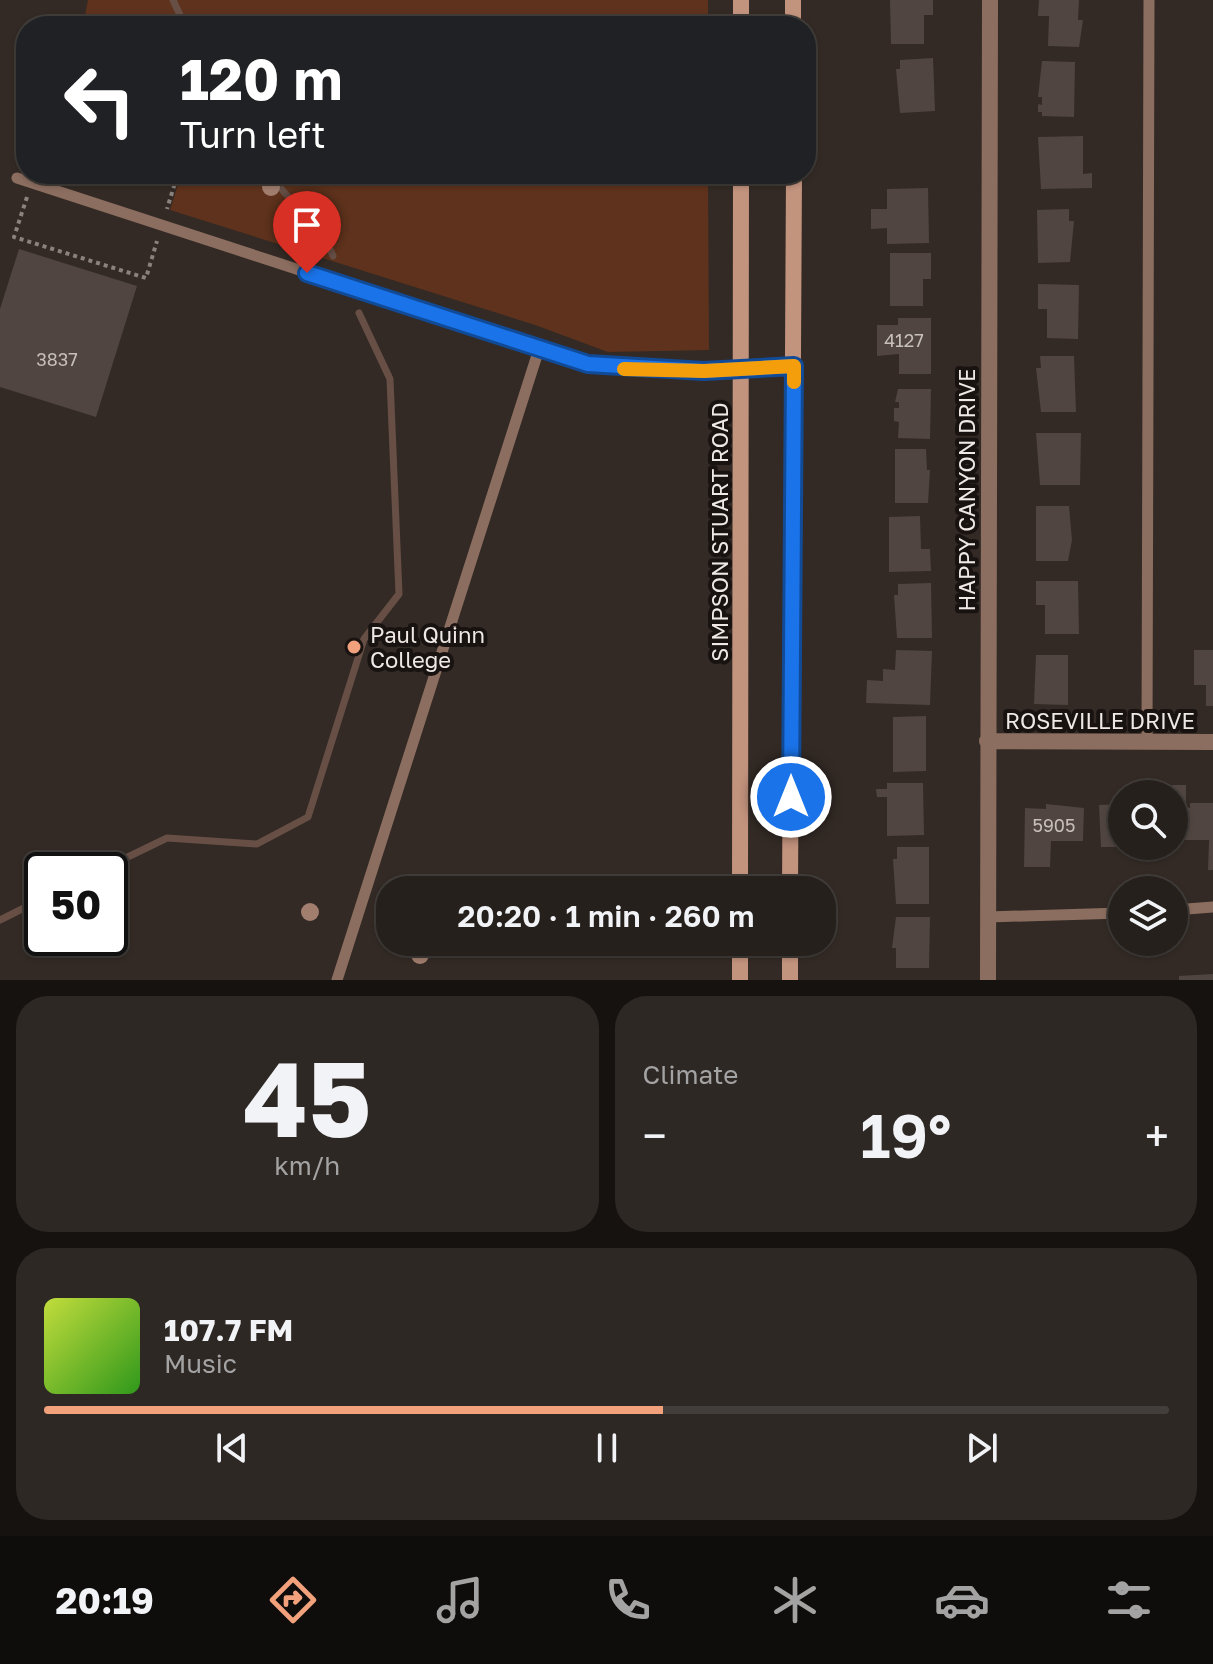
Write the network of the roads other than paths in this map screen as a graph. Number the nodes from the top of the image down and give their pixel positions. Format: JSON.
{"nodes":[{"id":1,"x":990,"y":0,"type":"edge"},
{"id":2,"x":1149,"y":0,"type":"edge"},
{"id":3,"x":34,"y":184,"type":"edge"},
{"id":4,"x":741,"y":184,"type":"edge"},
{"id":5,"x":794,"y":184,"type":"edge"},
{"id":6,"x":539,"y":349,"type":"junction"},
{"id":7,"x":794,"y":366,"type":"junction"},
{"id":8,"x":741,"y":370,"type":"junction"},
{"id":9,"x":987,"y":741,"type":"junction"},
{"id":10,"x":1147,"y":742,"type":"junction"},
{"id":11,"x":1213,"y":742,"type":"edge"},
{"id":12,"x":740,"y":876,"type":"edge"},
{"id":13,"x":790,"y":876,"type":"edge"},
{"id":14,"x":1213,"y":907,"type":"edge"},
{"id":15,"x":1188,"y":909,"type":"edge"},
{"id":16,"x":1108,"y":913,"type":"edge"},
{"id":17,"x":988,"y":917,"type":"junction"},
{"id":18,"x":740,"y":956,"type":"edge"},
{"id":19,"x":790,"y":956,"type":"edge"},
{"id":20,"x":337,"y":980,"type":"edge"},
{"id":21,"x":740,"y":980,"type":"edge"},
{"id":22,"x":790,"y":980,"type":"edge"},
{"id":23,"x":988,"y":980,"type":"edge"}],
"edges":[{"from":1,"to":9,"type":"street","name":"HAPPY CANYON DRIVE"},
{"from":2,"to":10,"type":"lane"},
{"from":3,"to":6,"type":"lane"},
{"from":4,"to":8,"type":"main road","name":"SIMPSON STUART ROAD"},
{"from":5,"to":7,"type":"main road"},
{"from":6,"to":8,"type":"lane"},
{"from":6,"to":20,"type":"lane"},
{"from":7,"to":8,"type":"main road"},
{"from":7,"to":13,"type":"main road"},
{"from":8,"to":12,"type":"main road","name":"SIMPSON STUART ROAD"},
{"from":9,"to":10,"type":"street","name":"ROSEVILLE DRIVE"},
{"from":9,"to":17,"type":"street","name":"HAPPY CANYON DRIVE"},
{"from":10,"to":11,"type":"street","name":"ROSEVILLE DRIVE"},
{"from":14,"to":15,"type":"lane"},
{"from":16,"to":17,"type":"lane"},
{"from":17,"to":23,"type":"street","name":"HAPPY CANYON DRIVE"},
{"from":18,"to":21,"type":"main road"},
{"from":19,"to":22,"type":"main road"}]}
